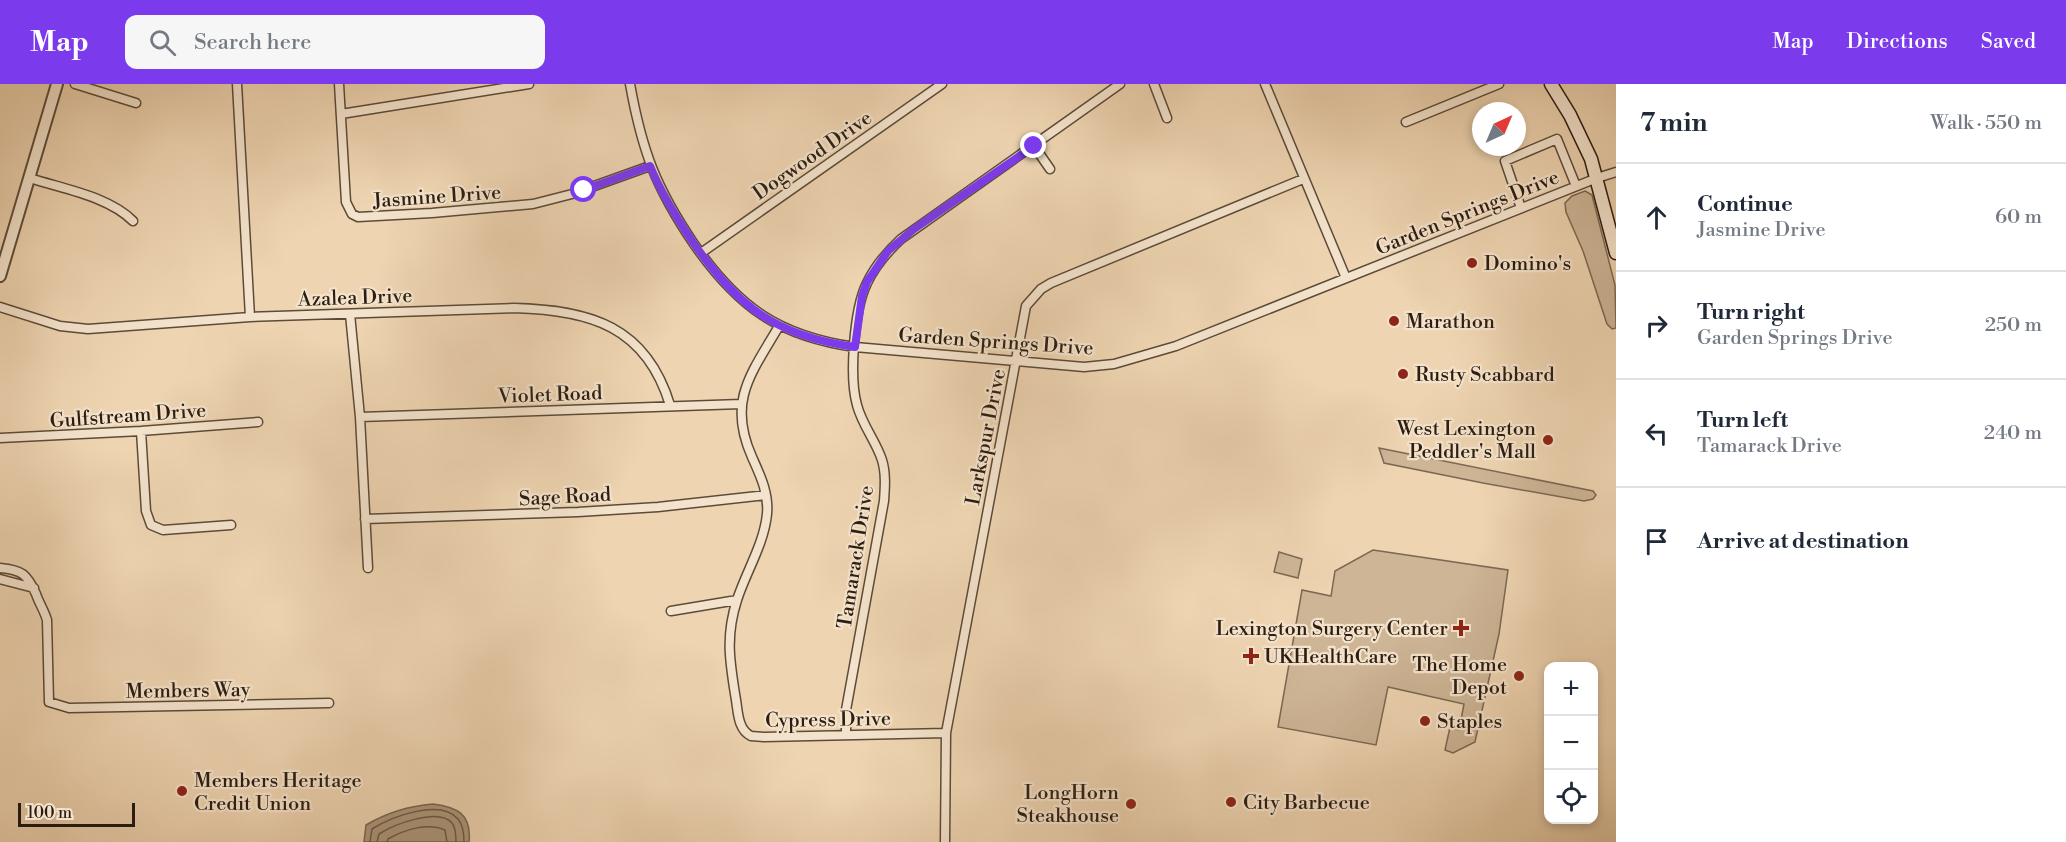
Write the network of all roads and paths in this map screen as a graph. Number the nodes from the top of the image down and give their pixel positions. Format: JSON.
{"nodes":[{"id":1,"x":57,"y":84,"type":"edge"},
{"id":2,"x":75,"y":84,"type":"edge"},
{"id":3,"x":237,"y":84,"type":"edge"},
{"id":4,"x":339,"y":84,"type":"edge"},
{"id":5,"x":529,"y":84,"type":"edge"},
{"id":6,"x":630,"y":84,"type":"edge"},
{"id":7,"x":942,"y":84,"type":"edge"},
{"id":8,"x":1120,"y":84,"type":"edge"},
{"id":9,"x":1154,"y":84,"type":"edge"},
{"id":10,"x":1265,"y":84,"type":"edge"},
{"id":11,"x":1499,"y":84,"type":"edge"},
{"id":12,"x":1551,"y":84,"type":"edge"},
{"id":13,"x":136,"y":104,"type":"dead end"},
{"id":14,"x":341,"y":114,"type":"junction"},
{"id":15,"x":1167,"y":118,"type":"dead end"},
{"id":16,"x":1406,"y":122,"type":"dead end"},
{"id":17,"x":1034,"y":146,"type":"junction"},
{"id":18,"x":650,"y":166,"type":"junction"},
{"id":19,"x":1050,"y":169,"type":"dead end"},
{"id":20,"x":1616,"y":172,"type":"edge"},
{"id":21,"x":30,"y":178,"type":"junction"},
{"id":22,"x":1597,"y":178,"type":"junction"},
{"id":23,"x":1304,"y":179,"type":"junction"},
{"id":24,"x":1576,"y":186,"type":"junction"},
{"id":25,"x":1521,"y":208,"type":"junction"},
{"id":26,"x":133,"y":221,"type":"dead end"},
{"id":27,"x":700,"y":253,"type":"junction"},
{"id":28,"x":1616,"y":254,"type":"edge"},
{"id":29,"x":0,"y":276,"type":"edge"},
{"id":30,"x":1346,"y":278,"type":"junction"},
{"id":31,"x":0,"y":307,"type":"edge"},
{"id":32,"x":350,"y":314,"type":"junction"},
{"id":33,"x":250,"y":317,"type":"junction"},
{"id":34,"x":778,"y":326,"type":"junction"},
{"id":35,"x":855,"y":347,"type":"junction"},
{"id":36,"x":1017,"y":361,"type":"junction"},
{"id":37,"x":741,"y":404,"type":"junction"},
{"id":38,"x":670,"y":405,"type":"junction"},
{"id":39,"x":360,"y":417,"type":"junction"},
{"id":40,"x":258,"y":422,"type":"dead end"},
{"id":41,"x":141,"y":431,"type":"junction"},
{"id":42,"x":0,"y":438,"type":"edge"},
{"id":43,"x":766,"y":495,"type":"junction"},
{"id":44,"x":365,"y":519,"type":"junction"},
{"id":45,"x":231,"y":525,"type":"dead end"},
{"id":46,"x":0,"y":568,"type":"edge"},
{"id":47,"x":368,"y":568,"type":"dead end"},
{"id":48,"x":0,"y":579,"type":"edge"},
{"id":49,"x":34,"y":588,"type":"junction"},
{"id":50,"x":737,"y":600,"type":"junction"},
{"id":51,"x":671,"y":611,"type":"dead end"},
{"id":52,"x":329,"y":703,"type":"dead end"},
{"id":53,"x":946,"y":734,"type":"junction"},
{"id":54,"x":846,"y":735,"type":"junction"},
{"id":55,"x":945,"y":842,"type":"edge"}],
"edges":[{"from":1,"to":21,"type":"street"},
{"from":2,"to":13,"type":"street"},
{"from":3,"to":33,"type":"street"},
{"from":4,"to":14,"type":"street","name":"Jasmine Drive"},
{"from":5,"to":14,"type":"street"},
{"from":6,"to":18,"type":"street","name":"Garden Springs Drive"},
{"from":7,"to":27,"type":"street","name":"Dogwood Drive"},
{"from":8,"to":17,"type":"street","name":"Tamarack Drive"},
{"from":9,"to":15,"type":"street"},
{"from":10,"to":23,"type":"street"},
{"from":11,"to":16,"type":"street"},
{"from":12,"to":22,"type":"main road"},
{"from":14,"to":18,"type":"street","name":"Jasmine Drive"},
{"from":17,"to":19,"type":"street"},
{"from":17,"to":35,"type":"street","name":"Tamarack Drive"},
{"from":18,"to":27,"type":"street","name":"Garden Springs Drive"},
{"from":20,"to":22,"type":"street","name":"Garden Springs Drive"},
{"from":21,"to":26,"type":"street"},
{"from":21,"to":29,"type":"street"},
{"from":22,"to":24,"type":"street","name":"Garden Springs Drive"},
{"from":22,"to":28,"type":"main road"},
{"from":23,"to":30,"type":"street"},
{"from":23,"to":36,"type":"street","name":"Larkspur Drive"},
{"from":24,"to":25,"type":"street","name":"Garden Springs Drive"},
{"from":24,"to":25,"type":"street"},
{"from":25,"to":30,"type":"street","name":"Garden Springs Drive"},
{"from":27,"to":34,"type":"street","name":"Garden Springs Drive"},
{"from":30,"to":36,"type":"street","name":"Garden Springs Drive"},
{"from":31,"to":33,"type":"street","name":"Azalea Drive"},
{"from":32,"to":33,"type":"street","name":"Azalea Drive"},
{"from":32,"to":38,"type":"street","name":"Azalea Drive"},
{"from":32,"to":39,"type":"street"},
{"from":34,"to":35,"type":"street","name":"Garden Springs Drive"},
{"from":34,"to":37,"type":"street","name":"Cypress Drive"},
{"from":35,"to":36,"type":"street","name":"Garden Springs Drive"},
{"from":35,"to":54,"type":"street","name":"Tamarack Drive"},
{"from":36,"to":53,"type":"street","name":"Larkspur Drive"},
{"from":37,"to":38,"type":"street","name":"Violet Road"},
{"from":37,"to":43,"type":"street","name":"Cypress Drive"},
{"from":38,"to":39,"type":"street","name":"Violet Road"},
{"from":39,"to":44,"type":"street"},
{"from":40,"to":41,"type":"street","name":"Gulfstream Drive"},
{"from":41,"to":42,"type":"street","name":"Gulfstream Drive"},
{"from":41,"to":45,"type":"street"},
{"from":43,"to":44,"type":"street","name":"Sage Road"},
{"from":43,"to":50,"type":"street","name":"Cypress Drive"},
{"from":44,"to":47,"type":"street"},
{"from":46,"to":49,"type":"street"},
{"from":48,"to":49,"type":"street"},
{"from":49,"to":52,"type":"street","name":"Members Way"},
{"from":50,"to":51,"type":"street"},
{"from":50,"to":54,"type":"street","name":"Cypress Drive"},
{"from":53,"to":54,"type":"street","name":"Cypress Drive"},
{"from":53,"to":55,"type":"street","name":"Larkspur Drive"}]}
